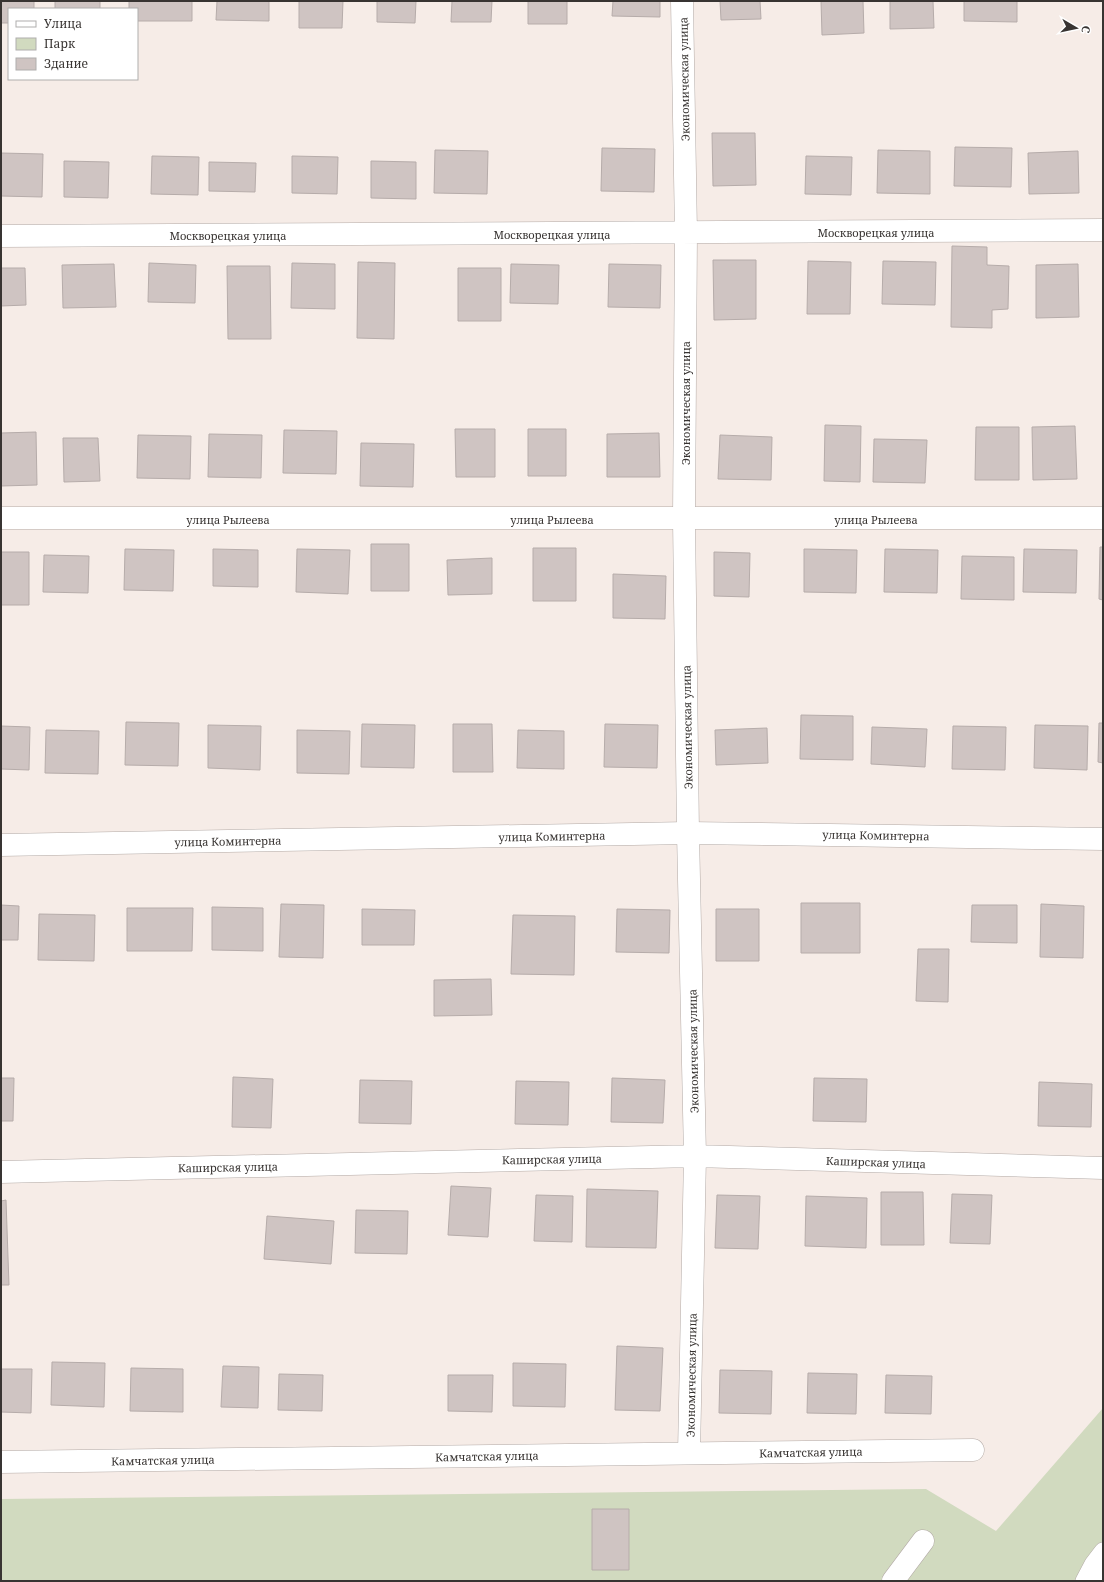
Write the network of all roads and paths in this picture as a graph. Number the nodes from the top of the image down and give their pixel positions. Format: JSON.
{"nodes":[{"id":1,"x":682,"y":1,"type":"edge"},
{"id":2,"x":1103,"y":230,"type":"edge"},
{"id":3,"x":686,"y":233,"type":"junction"},
{"id":4,"x":1,"y":236,"type":"edge"},
{"id":5,"x":1,"y":518,"type":"edge"},
{"id":6,"x":1103,"y":518,"type":"edge"},
{"id":7,"x":684,"y":519,"type":"junction"},
{"id":8,"x":688,"y":833,"type":"junction"},
{"id":9,"x":1103,"y":839,"type":"edge"},
{"id":10,"x":1,"y":844,"type":"edge"},
{"id":11,"x":695,"y":1156,"type":"junction"},
{"id":12,"x":1103,"y":1168,"type":"edge"},
{"id":13,"x":1,"y":1172,"type":"edge"},
{"id":14,"x":973,"y":1450,"type":"dead end"},
{"id":15,"x":690,"y":1453,"type":"junction"},
{"id":16,"x":1,"y":1462,"type":"edge"},
{"id":17,"x":923,"y":1541,"type":"dead end"},
{"id":18,"x":1103,"y":1551,"type":"edge"},
{"id":19,"x":1093,"y":1564,"type":"junction"},
{"id":20,"x":1103,"y":1578,"type":"edge"},
{"id":21,"x":893,"y":1581,"type":"edge"},
{"id":22,"x":1084,"y":1581,"type":"edge"}],
"edges":[{"from":1,"to":3,"type":"street","name":"Экономическая улица"},
{"from":2,"to":3,"type":"street","name":"Москворецкая улица"},
{"from":3,"to":4,"type":"street","name":"Москворецкая улица"},
{"from":3,"to":7,"type":"street","name":"Экономическая улица"},
{"from":5,"to":7,"type":"street","name":"улица Рылеева"},
{"from":6,"to":7,"type":"street","name":"улица Рылеева"},
{"from":7,"to":8,"type":"street","name":"Экономическая улица"},
{"from":8,"to":9,"type":"street","name":"улица Коминтерна"},
{"from":8,"to":10,"type":"street","name":"улица Коминтерна"},
{"from":8,"to":11,"type":"street","name":"Экономическая улица"},
{"from":11,"to":12,"type":"street","name":"Каширская улица"},
{"from":11,"to":13,"type":"street","name":"Каширская улица"},
{"from":11,"to":15,"type":"street","name":"Экономическая улица"},
{"from":14,"to":15,"type":"street","name":"Камчатская улица"},
{"from":15,"to":16,"type":"street","name":"Камчатская улица"},
{"from":17,"to":21,"type":"street"},
{"from":18,"to":19,"type":"lane"},
{"from":19,"to":20,"type":"lane"},
{"from":19,"to":22,"type":"lane"}]}
